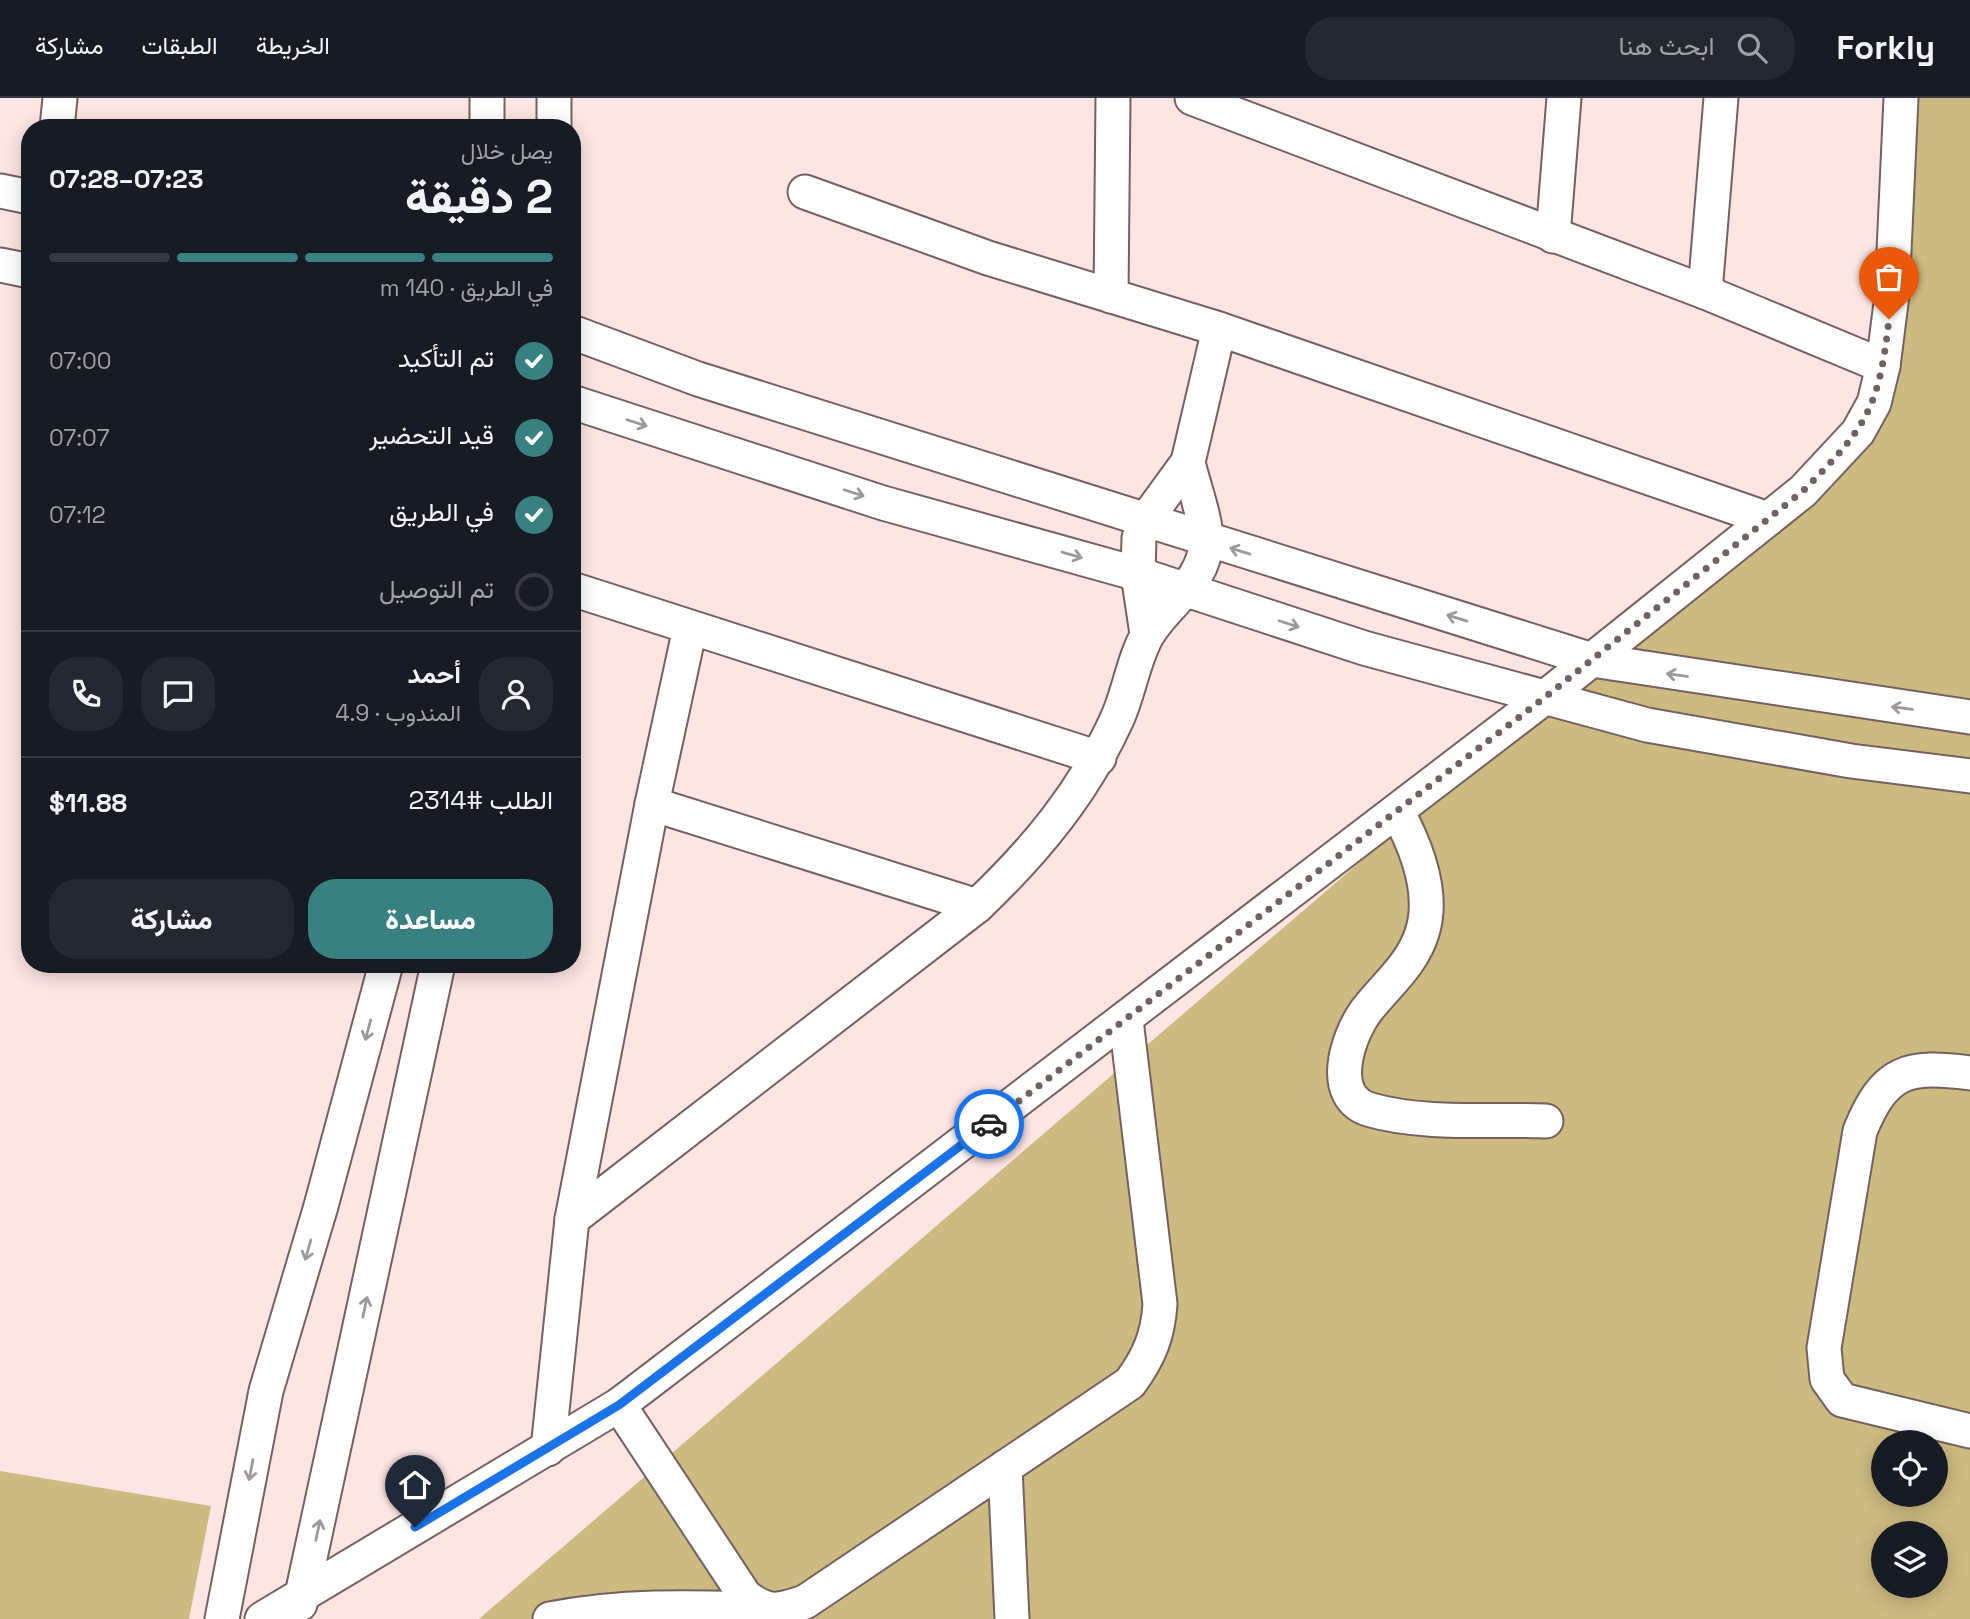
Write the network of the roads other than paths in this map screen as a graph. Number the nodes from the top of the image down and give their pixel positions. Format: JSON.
{"nodes":[{"id":1,"x":60,"y":98,"type":"edge"},
{"id":2,"x":487,"y":98,"type":"edge"},
{"id":3,"x":554,"y":98,"type":"edge"},
{"id":4,"x":1113,"y":98,"type":"edge"},
{"id":5,"x":1192,"y":98,"type":"edge"},
{"id":6,"x":1564,"y":98,"type":"edge"},
{"id":7,"x":1721,"y":98,"type":"edge"},
{"id":8,"x":1901,"y":98,"type":"edge"},
{"id":9,"x":58,"y":119,"type":"edge"},
{"id":10,"x":487,"y":119,"type":"edge"},
{"id":11,"x":554,"y":119,"type":"edge"},
{"id":12,"x":0,"y":191,"type":"edge"},
{"id":13,"x":806,"y":192,"type":"dead end"},
{"id":14,"x":21,"y":195,"type":"edge"},
{"id":15,"x":1553,"y":236,"type":"junction"},
{"id":16,"x":0,"y":265,"type":"edge"},
{"id":17,"x":21,"y":269,"type":"edge"},
{"id":18,"x":1706,"y":292,"type":"junction"},
{"id":19,"x":1111,"y":296,"type":"junction"},
{"id":20,"x":1219,"y":329,"type":"junction"},
{"id":21,"x":581,"y":335,"type":"edge"},
{"id":22,"x":1884,"y":366,"type":"junction"},
{"id":23,"x":581,"y":405,"type":"edge"},
{"id":24,"x":1188,"y":462,"type":"junction"},
{"id":25,"x":1768,"y":519,"type":"junction"},
{"id":26,"x":1145,"y":521,"type":"junction"},
{"id":27,"x":1206,"y":540,"type":"junction"},
{"id":28,"x":1138,"y":574,"type":"junction"},
{"id":29,"x":1185,"y":591,"type":"junction"},
{"id":30,"x":581,"y":593,"type":"edge"},
{"id":31,"x":690,"y":628,"type":"junction"},
{"id":32,"x":1147,"y":634,"type":"junction"},
{"id":33,"x":1592,"y":660,"type":"junction"},
{"id":34,"x":1544,"y":698,"type":"junction"},
{"id":35,"x":1970,"y":717,"type":"edge"},
{"id":36,"x":1099,"y":758,"type":"junction"},
{"id":37,"x":1970,"y":776,"type":"edge"},
{"id":38,"x":652,"y":804,"type":"junction"},
{"id":39,"x":1397,"y":811,"type":"junction"},
{"id":40,"x":977,"y":906,"type":"junction"},
{"id":41,"x":384,"y":973,"type":"edge"},
{"id":42,"x":436,"y":973,"type":"edge"},
{"id":43,"x":1126,"y":1020,"type":"junction"},
{"id":44,"x":1970,"y":1073,"type":"edge"},
{"id":45,"x":1546,"y":1121,"type":"dead end"},
{"id":46,"x":572,"y":1219,"type":"junction"},
{"id":47,"x":619,"y":1405,"type":"junction"},
{"id":48,"x":1970,"y":1432,"type":"edge"},
{"id":49,"x":548,"y":1449,"type":"junction"},
{"id":50,"x":1005,"y":1467,"type":"junction"},
{"id":51,"x":299,"y":1605,"type":"edge"},
{"id":52,"x":762,"y":1609,"type":"junction"},
{"id":53,"x":222,"y":1619,"type":"edge"},
{"id":54,"x":262,"y":1619,"type":"edge"},
{"id":55,"x":550,"y":1619,"type":"edge"},
{"id":56,"x":1012,"y":1619,"type":"edge"}],
"edges":[{"from":1,"to":9,"type":"street"},
{"from":2,"to":10,"type":"street"},
{"from":3,"to":11,"type":"street"},
{"from":4,"to":19,"type":"street"},
{"from":5,"to":15,"type":"street"},
{"from":6,"to":15,"type":"street"},
{"from":7,"to":18,"type":"street"},
{"from":8,"to":22,"type":"street"},
{"from":12,"to":14,"type":"street"},
{"from":13,"to":19,"type":"street"},
{"from":15,"to":18,"type":"street"},
{"from":16,"to":17,"type":"street"},
{"from":18,"to":22,"type":"street"},
{"from":19,"to":20,"type":"street"},
{"from":20,"to":24,"type":"street"},
{"from":20,"to":25,"type":"street"},
{"from":21,"to":26,"type":"street"},
{"from":22,"to":25,"type":"street"},
{"from":23,"to":28,"type":"street","one_way":true},
{"from":24,"to":26,"type":"street"},
{"from":24,"to":27,"type":"street"},
{"from":25,"to":33,"type":"street"},
{"from":26,"to":27,"type":"street"},
{"from":26,"to":28,"type":"street"},
{"from":27,"to":29,"type":"street"},
{"from":33,"to":27,"type":"street","one_way":true},
{"from":28,"to":29,"type":"street"},
{"from":28,"to":32,"type":"street"},
{"from":29,"to":32,"type":"street"},
{"from":29,"to":34,"type":"street","one_way":true},
{"from":30,"to":31,"type":"street"},
{"from":31,"to":36,"type":"street"},
{"from":31,"to":38,"type":"street"},
{"from":32,"to":36,"type":"street"},
{"from":33,"to":34,"type":"street"},
{"from":35,"to":33,"type":"street","one_way":true},
{"from":34,"to":37,"type":"street"},
{"from":34,"to":39,"type":"street"},
{"from":36,"to":40,"type":"street"},
{"from":38,"to":40,"type":"street"},
{"from":38,"to":46,"type":"street"},
{"from":39,"to":43,"type":"street"},
{"from":39,"to":45,"type":"street"},
{"from":40,"to":46,"type":"street"},
{"from":41,"to":53,"type":"street","one_way":true},
{"from":51,"to":42,"type":"street","one_way":true},
{"from":43,"to":47,"type":"street"},
{"from":43,"to":50,"type":"street"},
{"from":44,"to":48,"type":"street"},
{"from":46,"to":49,"type":"street"},
{"from":47,"to":49,"type":"street"},
{"from":47,"to":52,"type":"street"},
{"from":49,"to":51,"type":"street"},
{"from":50,"to":52,"type":"street"},
{"from":50,"to":56,"type":"street"},
{"from":51,"to":54,"type":"street"},
{"from":52,"to":55,"type":"street"}]}
